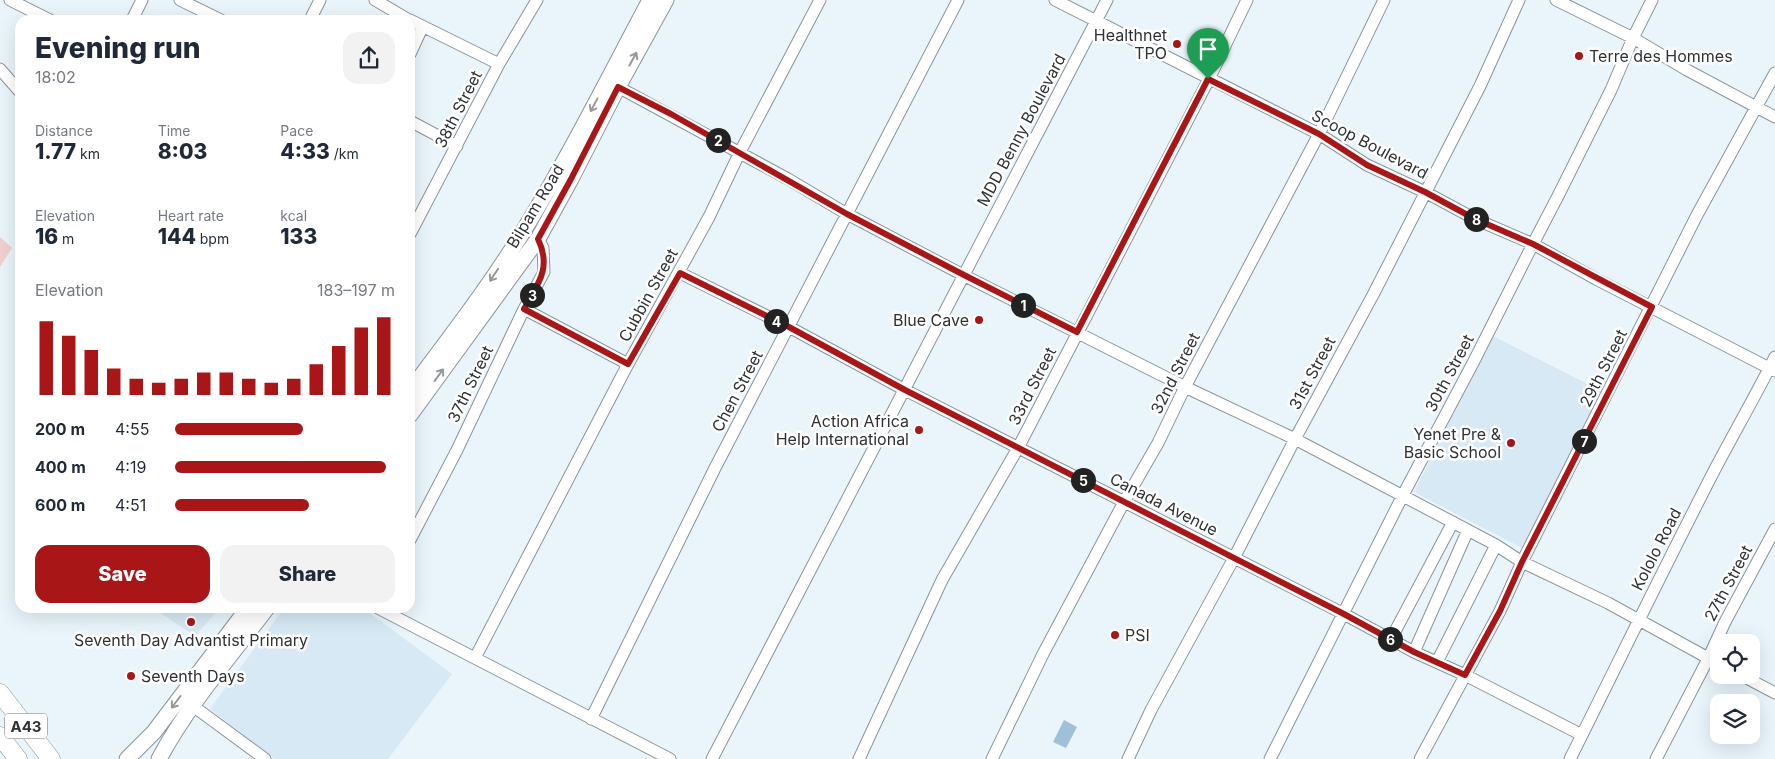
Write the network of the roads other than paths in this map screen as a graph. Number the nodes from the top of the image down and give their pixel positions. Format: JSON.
{"nodes":[{"id":1,"x":10,"y":0,"type":"edge"},
{"id":2,"x":142,"y":0,"type":"edge"},
{"id":3,"x":180,"y":0,"type":"edge"},
{"id":4,"x":320,"y":0,"type":"edge"},
{"id":5,"x":375,"y":0,"type":"edge"},
{"id":6,"x":537,"y":0,"type":"edge"},
{"id":7,"x":650,"y":0,"type":"edge"},
{"id":8,"x":666,"y":0,"type":"edge"},
{"id":9,"x":820,"y":0,"type":"edge"},
{"id":10,"x":958,"y":0,"type":"edge"},
{"id":11,"x":1055,"y":0,"type":"edge"},
{"id":12,"x":1107,"y":0,"type":"edge"},
{"id":13,"x":1247,"y":0,"type":"edge"},
{"id":14,"x":1384,"y":0,"type":"edge"},
{"id":15,"x":1519,"y":0,"type":"edge"},
{"id":16,"x":1556,"y":0,"type":"edge"},
{"id":17,"x":1652,"y":0,"type":"edge"},
{"id":18,"x":40,"y":15,"type":"edge"},
{"id":19,"x":134,"y":15,"type":"edge"},
{"id":20,"x":211,"y":15,"type":"edge"},
{"id":21,"x":312,"y":15,"type":"edge"},
{"id":22,"x":401,"y":15,"type":"edge"},
{"id":23,"x":1096,"y":22,"type":"junction"},
{"id":24,"x":415,"y":23,"type":"edge"},
{"id":25,"x":422,"y":28,"type":"junction"},
{"id":26,"x":1633,"y":38,"type":"junction"},
{"id":27,"x":415,"y":43,"type":"edge"},
{"id":28,"x":499,"y":64,"type":"junction"},
{"id":29,"x":0,"y":69,"type":"edge"},
{"id":30,"x":1775,"y":73,"type":"edge"},
{"id":31,"x":1208,"y":79,"type":"junction"},
{"id":32,"x":15,"y":86,"type":"edge"},
{"id":33,"x":618,"y":87,"type":"junction"},
{"id":34,"x":1757,"y":107,"type":"junction"},
{"id":35,"x":1775,"y":117,"type":"edge"},
{"id":36,"x":415,"y":124,"type":"edge"},
{"id":37,"x":1319,"y":134,"type":"junction"},
{"id":38,"x":457,"y":146,"type":"junction"},
{"id":39,"x":740,"y":152,"type":"junction"},
{"id":40,"x":1425,"y":192,"type":"junction"},
{"id":41,"x":415,"y":213,"type":"edge"},
{"id":42,"x":847,"y":214,"type":"junction"},
{"id":43,"x":538,"y":239,"type":"junction"},
{"id":44,"x":1533,"y":244,"type":"junction"},
{"id":45,"x":680,"y":273,"type":"junction"},
{"id":46,"x":964,"y":275,"type":"junction"},
{"id":47,"x":1652,"y":307,"type":"junction"},
{"id":48,"x":524,"y":309,"type":"junction"},
{"id":49,"x":789,"y":327,"type":"junction"},
{"id":50,"x":1077,"y":332,"type":"junction"},
{"id":51,"x":1775,"y":357,"type":"edge"},
{"id":52,"x":628,"y":364,"type":"junction"},
{"id":53,"x":1772,"y":370,"type":"edge"},
{"id":54,"x":415,"y":384,"type":"edge"},
{"id":55,"x":1185,"y":387,"type":"junction"},
{"id":56,"x":905,"y":390,"type":"junction"},
{"id":57,"x":415,"y":408,"type":"edge"},
{"id":58,"x":1295,"y":439,"type":"junction"},
{"id":59,"x":1018,"y":448,"type":"junction"},
{"id":60,"x":1403,"y":495,"type":"junction"},
{"id":61,"x":1124,"y":502,"type":"junction"},
{"id":62,"x":1453,"y":522,"type":"junction"},
{"id":63,"x":1775,"y":529,"type":"edge"},
{"id":64,"x":415,"y":530,"type":"edge"},
{"id":65,"x":1468,"y":530,"type":"junction"},
{"id":66,"x":1496,"y":545,"type":"junction"},
{"id":67,"x":1234,"y":558,"type":"junction"},
{"id":68,"x":1522,"y":562,"type":"junction"},
{"id":69,"x":244,"y":613,"type":"edge"},
{"id":70,"x":263,"y":613,"type":"edge"},
{"id":71,"x":388,"y":613,"type":"edge"},
{"id":72,"x":1342,"y":613,"type":"junction"},
{"id":73,"x":1638,"y":620,"type":"junction"},
{"id":74,"x":1721,"y":634,"type":"edge"},
{"id":75,"x":1391,"y":640,"type":"junction"},
{"id":76,"x":1414,"y":652,"type":"junction"},
{"id":77,"x":474,"y":658,"type":"junction"},
{"id":78,"x":1710,"y":660,"type":"edge"},
{"id":79,"x":1438,"y":662,"type":"junction"},
{"id":80,"x":1710,"y":669,"type":"edge"},
{"id":81,"x":1465,"y":675,"type":"junction"},
{"id":82,"x":1758,"y":684,"type":"edge"},
{"id":83,"x":0,"y":693,"type":"edge"},
{"id":84,"x":1775,"y":693,"type":"edge"},
{"id":85,"x":193,"y":706,"type":"junction"},
{"id":86,"x":591,"y":718,"type":"junction"},
{"id":87,"x":1582,"y":735,"type":"junction"},
{"id":88,"x":0,"y":736,"type":"edge"},
{"id":89,"x":18,"y":759,"type":"edge"},
{"id":90,"x":51,"y":759,"type":"edge"},
{"id":91,"x":127,"y":759,"type":"edge"},
{"id":92,"x":159,"y":759,"type":"edge"},
{"id":93,"x":265,"y":759,"type":"edge"},
{"id":94,"x":670,"y":759,"type":"edge"},
{"id":95,"x":712,"y":759,"type":"edge"},
{"id":96,"x":858,"y":759,"type":"edge"},
{"id":97,"x":992,"y":759,"type":"edge"},
{"id":98,"x":1128,"y":759,"type":"edge"},
{"id":99,"x":1270,"y":759,"type":"edge"},
{"id":100,"x":1420,"y":759,"type":"edge"},
{"id":101,"x":1570,"y":759,"type":"edge"},
{"id":102,"x":1656,"y":759,"type":"edge"}],
"edges":[{"from":1,"to":18,"type":"street"},
{"from":2,"to":19,"type":"street"},
{"from":3,"to":20,"type":"street"},
{"from":4,"to":21,"type":"street"},
{"from":5,"to":22,"type":"street"},
{"from":6,"to":28,"type":"street","name":"38th Street"},
{"from":7,"to":54,"type":"main road","name":"Bilpam Road","one_way":true},
{"from":33,"to":8,"type":"main road","name":"Bilpam Road","one_way":true},
{"from":9,"to":39,"type":"street","name":"Cubbin Street"},
{"from":10,"to":42,"type":"street","name":"Chen Street"},
{"from":11,"to":23,"type":"street","name":"Scoop Boulevard"},
{"from":12,"to":23,"type":"street","name":"MDD Benny Boulevard"},
{"from":13,"to":31,"type":"street","name":"33rd Street"},
{"from":14,"to":37,"type":"street","name":"32nd Street"},
{"from":15,"to":40,"type":"street","name":"31st Street"},
{"from":16,"to":26,"type":"street"},
{"from":17,"to":26,"type":"street","name":"30th Street"},
{"from":23,"to":31,"type":"street","name":"Scoop Boulevard"},
{"from":23,"to":46,"type":"street","name":"MDD Benny Boulevard"},
{"from":24,"to":25,"type":"street"},
{"from":25,"to":27,"type":"street"},
{"from":25,"to":28,"type":"street"},
{"from":26,"to":34,"type":"street"},
{"from":26,"to":44,"type":"street","name":"30th Street"},
{"from":28,"to":38,"type":"street","name":"38th Street"},
{"from":29,"to":32,"type":"street"},
{"from":30,"to":34,"type":"street","name":"29th Street"},
{"from":31,"to":37,"type":"street","name":"Scoop Boulevard"},
{"from":31,"to":50,"type":"street","name":"33rd Street"},
{"from":33,"to":39,"type":"street"},
{"from":33,"to":43,"type":"main road","name":"Bilpam Road"},
{"from":34,"to":35,"type":"street"},
{"from":34,"to":47,"type":"street","name":"29th Street"},
{"from":36,"to":38,"type":"street"},
{"from":37,"to":40,"type":"street","name":"Scoop Boulevard"},
{"from":37,"to":55,"type":"street","name":"32nd Street"},
{"from":38,"to":41,"type":"street","name":"38th Street"},
{"from":39,"to":42,"type":"street"},
{"from":39,"to":45,"type":"street","name":"Cubbin Street"},
{"from":40,"to":44,"type":"street","name":"Scoop Boulevard"},
{"from":40,"to":58,"type":"street","name":"31st Street"},
{"from":42,"to":46,"type":"street"},
{"from":42,"to":49,"type":"street","name":"Chen Street"},
{"from":43,"to":48,"type":"street","name":"37th Street"},
{"from":57,"to":43,"type":"main road","name":"Bilpam Road","one_way":true},
{"from":44,"to":47,"type":"street","name":"Scoop Boulevard"},
{"from":44,"to":60,"type":"street","name":"30th Street"},
{"from":45,"to":49,"type":"street","name":"Canada Avenue"},
{"from":45,"to":52,"type":"street","name":"Cubbin Street"},
{"from":46,"to":50,"type":"street"},
{"from":46,"to":56,"type":"street","name":"MDD Benny Boulevard"},
{"from":47,"to":53,"type":"street","name":"Scoop Boulevard"},
{"from":47,"to":68,"type":"street","name":"29th Street"},
{"from":48,"to":52,"type":"street"},
{"from":48,"to":64,"type":"street","name":"37th Street"},
{"from":49,"to":56,"type":"street","name":"Canada Avenue"},
{"from":49,"to":86,"type":"street","name":"Chen Street"},
{"from":50,"to":55,"type":"street"},
{"from":50,"to":59,"type":"street","name":"33rd Street"},
{"from":51,"to":53,"type":"street","name":"Kololo Road"},
{"from":52,"to":77,"type":"street","name":"Cubbin Street"},
{"from":53,"to":73,"type":"street","name":"Kololo Road"},
{"from":55,"to":58,"type":"street"},
{"from":55,"to":61,"type":"street","name":"32nd Street"},
{"from":56,"to":59,"type":"street","name":"Canada Avenue"},
{"from":56,"to":95,"type":"street","name":"MDD Benny Boulevard"},
{"from":58,"to":60,"type":"street"},
{"from":58,"to":67,"type":"street","name":"31st Street"},
{"from":59,"to":61,"type":"street","name":"Canada Avenue"},
{"from":59,"to":96,"type":"street","name":"33rd Street"},
{"from":60,"to":62,"type":"street"},
{"from":60,"to":72,"type":"street","name":"30th Street"},
{"from":61,"to":67,"type":"street","name":"Canada Avenue"},
{"from":61,"to":97,"type":"street","name":"32nd Street"},
{"from":62,"to":65,"type":"street"},
{"from":62,"to":75,"type":"street"},
{"from":63,"to":74,"type":"street","name":"27th Street"},
{"from":65,"to":66,"type":"street"},
{"from":65,"to":76,"type":"street"},
{"from":66,"to":68,"type":"street"},
{"from":66,"to":79,"type":"street"},
{"from":67,"to":72,"type":"street","name":"Canada Avenue"},
{"from":67,"to":98,"type":"street","name":"31st Street"},
{"from":68,"to":73,"type":"street"},
{"from":68,"to":81,"type":"street","name":"29th Street"},
{"from":69,"to":91,"type":"main road","one_way":true},
{"from":70,"to":85,"type":"main road"},
{"from":71,"to":77,"type":"street"},
{"from":72,"to":75,"type":"street","name":"Canada Avenue"},
{"from":72,"to":99,"type":"street","name":"30th Street"},
{"from":73,"to":78,"type":"street"},
{"from":73,"to":87,"type":"street","name":"Kololo Road"},
{"from":75,"to":76,"type":"street","name":"Canada Avenue"},
{"from":76,"to":79,"type":"street","name":"Canada Avenue"},
{"from":77,"to":86,"type":"street"},
{"from":79,"to":81,"type":"street","name":"Canada Avenue"},
{"from":80,"to":102,"type":"street","name":"27th Street"},
{"from":81,"to":87,"type":"street","name":"Canada Avenue"},
{"from":81,"to":100,"type":"street","name":"29th Street"},
{"from":82,"to":84,"type":"street"},
{"from":83,"to":90,"type":"highway","number":"A43"},
{"from":85,"to":92,"type":"main road"},
{"from":85,"to":93,"type":"street"},
{"from":86,"to":94,"type":"street"},
{"from":87,"to":101,"type":"street","name":"Kololo Road"},
{"from":88,"to":89,"type":"highway","number":"A43"}]}
